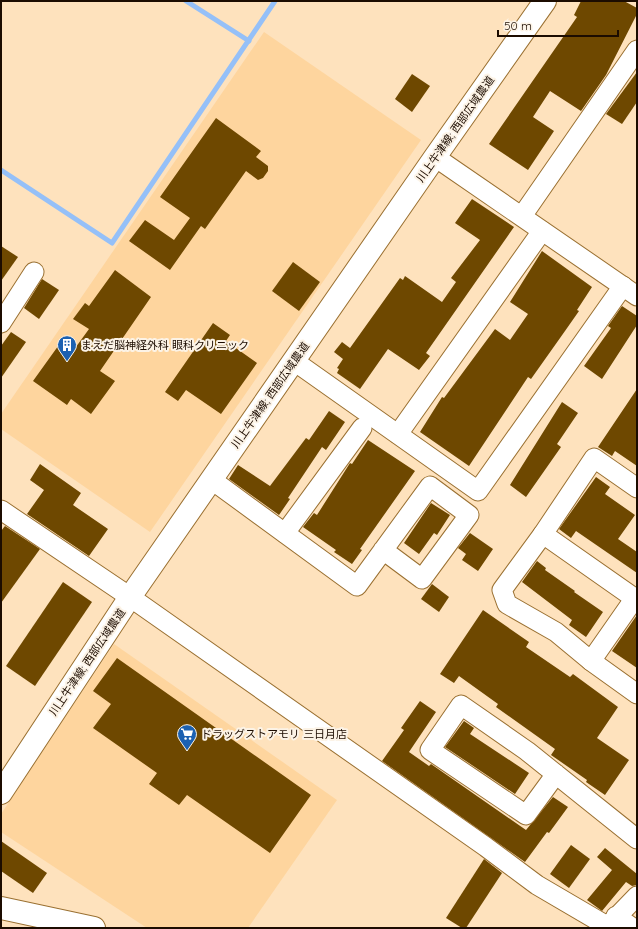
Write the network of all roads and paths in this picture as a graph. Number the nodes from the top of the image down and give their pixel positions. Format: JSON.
{"nodes":[{"id":1,"x":545,"y":1,"type":"edge"},
{"id":2,"x":637,"y":50,"type":"edge"},
{"id":3,"x":435,"y":157,"type":"junction"},
{"id":4,"x":522,"y":216,"type":"junction"},
{"id":5,"x":542,"y":231,"type":"junction"},
{"id":6,"x":34,"y":272,"type":"dead end"},
{"id":7,"x":630,"y":291,"type":"edge"},
{"id":8,"x":4,"y":311,"type":"edge"},
{"id":9,"x":294,"y":360,"type":"junction"},
{"id":10,"x":362,"y":428,"type":"dead end"},
{"id":11,"x":398,"y":434,"type":"junction"},
{"id":12,"x":212,"y":480,"type":"junction"},
{"id":13,"x":637,"y":488,"type":"edge"},
{"id":14,"x":1,"y":510,"type":"edge"},
{"id":15,"x":285,"y":533,"type":"junction"},
{"id":16,"x":543,"y":534,"type":"junction"},
{"id":17,"x":383,"y":550,"type":"junction"},
{"id":18,"x":130,"y":597,"type":"junction"},
{"id":19,"x":636,"y":599,"type":"edge"},
{"id":20,"x":591,"y":661,"type":"junction"},
{"id":21,"x":637,"y":694,"type":"edge"},
{"id":22,"x":556,"y":774,"type":"junction"},
{"id":23,"x":1,"y":793,"type":"edge"},
{"id":24,"x":637,"y":839,"type":"edge"},
{"id":25,"x":637,"y":896,"type":"edge"},
{"id":26,"x":1,"y":908,"type":"edge"},
{"id":27,"x":610,"y":923,"type":"edge"},
{"id":28,"x":94,"y":928,"type":"edge"},
{"id":29,"x":633,"y":928,"type":"edge"}],
"edges":[{"from":1,"to":3,"type":"main road","name":"川上牛津線; 西部広域農道"},
{"from":2,"to":4,"type":"street"},
{"from":3,"to":4,"type":"street"},
{"from":3,"to":9,"type":"main road","name":"川上牛津線; 西部広域農道"},
{"from":4,"to":5,"type":"street"},
{"from":5,"to":7,"type":"street"},
{"from":5,"to":11,"type":"street"},
{"from":6,"to":8,"type":"street"},
{"from":7,"to":11,"type":"street"},
{"from":9,"to":11,"type":"street"},
{"from":9,"to":12,"type":"main road","name":"川上牛津線; 西部広域農道"},
{"from":10,"to":15,"type":"street"},
{"from":12,"to":15,"type":"street"},
{"from":12,"to":18,"type":"main road","name":"川上牛津線; 西部広域農道"},
{"from":13,"to":16,"type":"street"},
{"from":14,"to":18,"type":"street"},
{"from":15,"to":17,"type":"street"},
{"from":16,"to":19,"type":"street"},
{"from":16,"to":20,"type":"street"},
{"from":17,"to":17,"type":"street"},
{"from":18,"to":23,"type":"main road","name":"川上牛津線; 西部広域農道"},
{"from":18,"to":27,"type":"street"},
{"from":19,"to":20,"type":"street"},
{"from":20,"to":21,"type":"street"},
{"from":22,"to":22,"type":"street"},
{"from":22,"to":24,"type":"street"},
{"from":25,"to":27,"type":"street"},
{"from":26,"to":28,"type":"main road"},
{"from":27,"to":29,"type":"street"}]}
